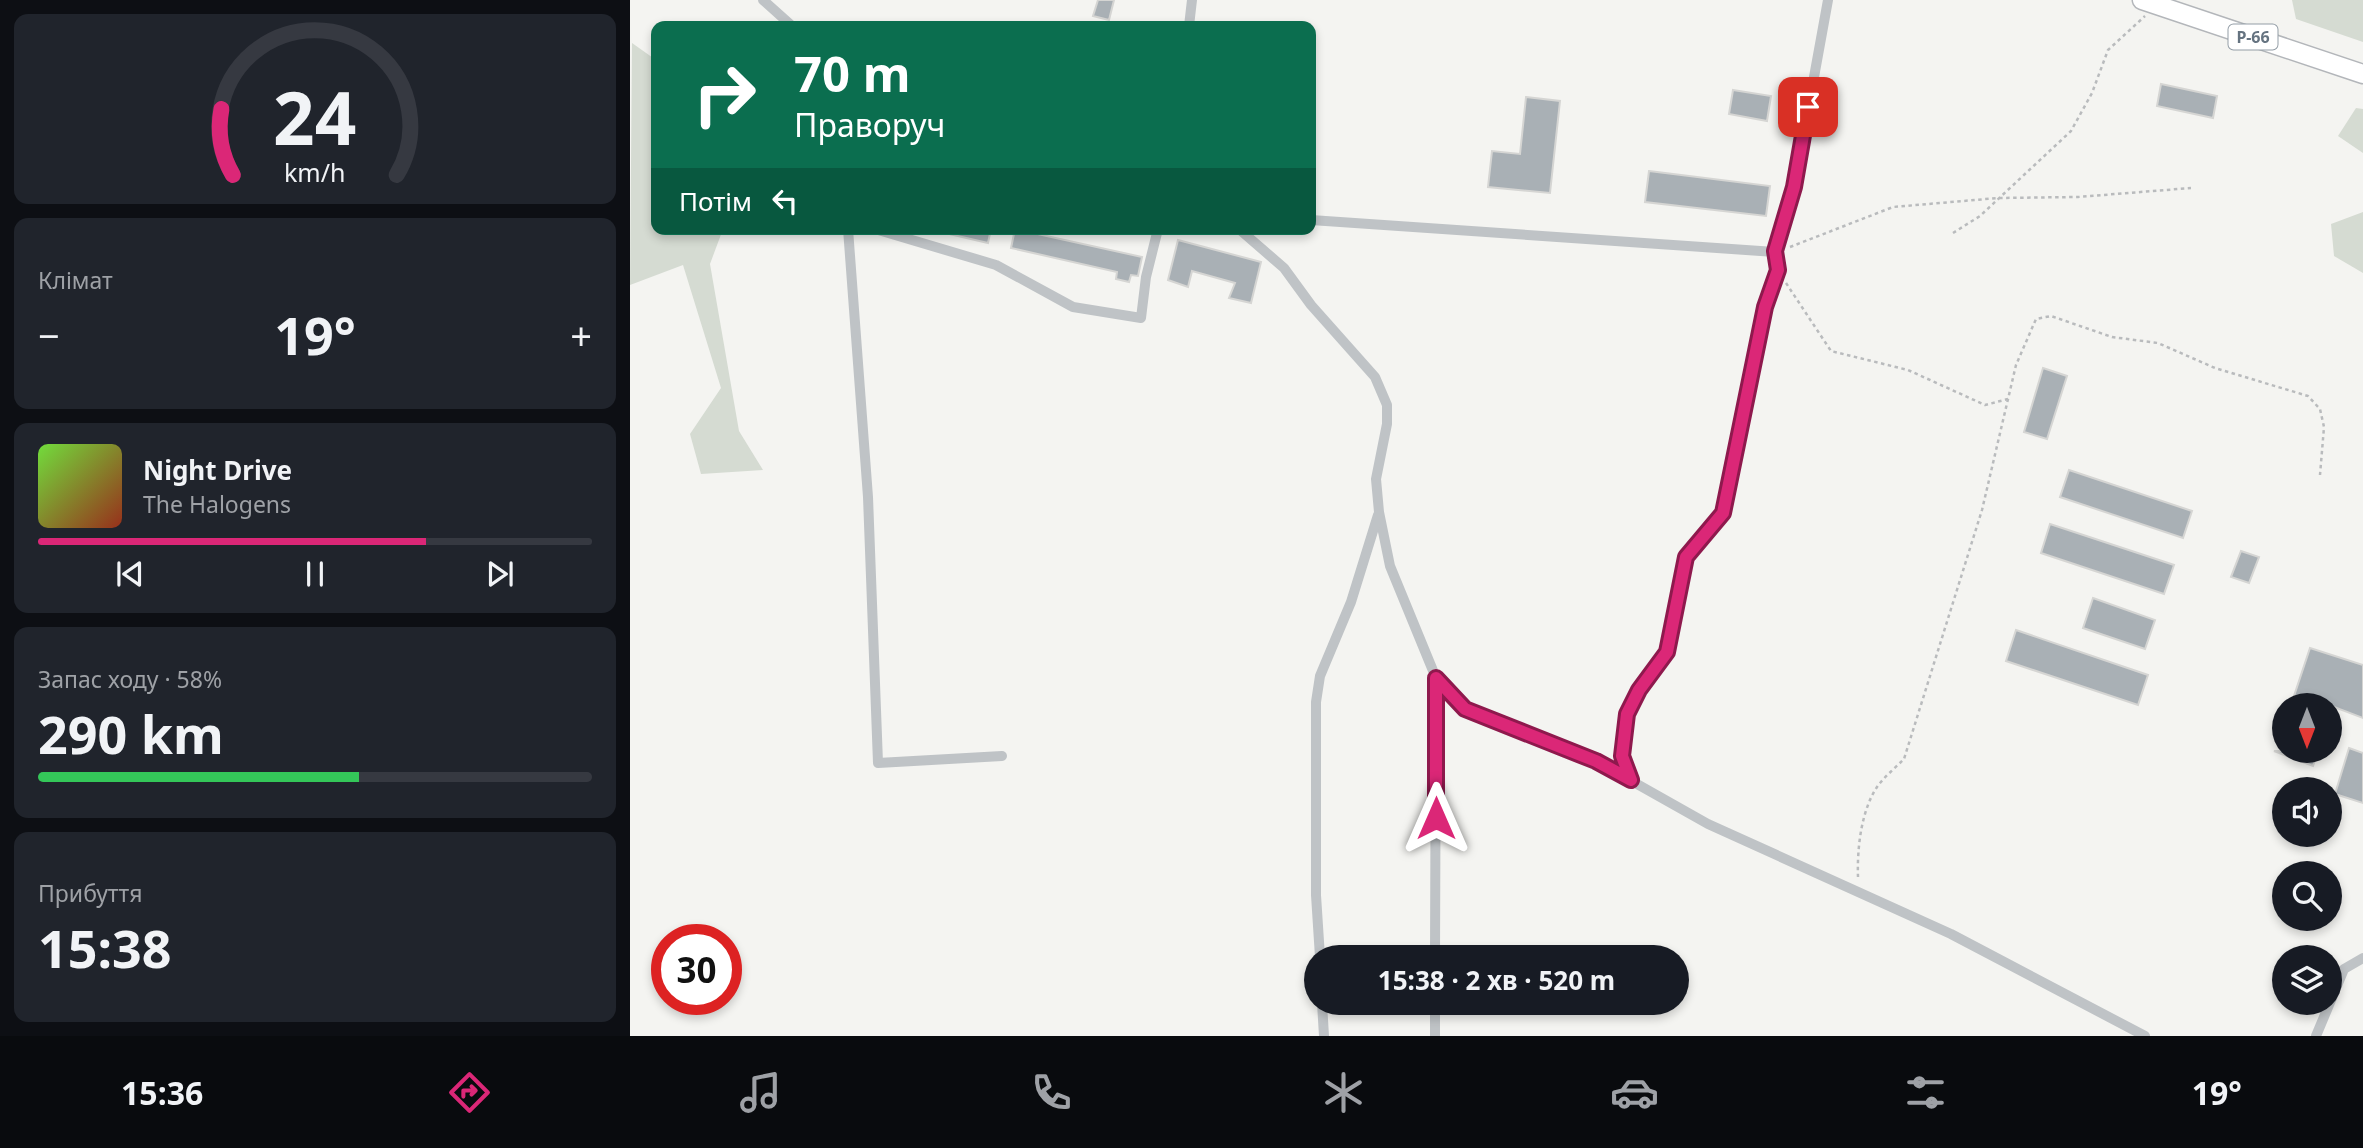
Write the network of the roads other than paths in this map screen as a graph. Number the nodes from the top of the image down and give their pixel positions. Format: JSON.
{"nodes":[{"id":1,"x":763,"y":0,"type":"edge"},
{"id":2,"x":1192,"y":0,"type":"edge"},
{"id":3,"x":1828,"y":0,"type":"edge"},
{"id":4,"x":2151,"y":3,"type":"edge"},
{"id":5,"x":786,"y":21,"type":"edge"},
{"id":6,"x":1190,"y":21,"type":"edge"},
{"id":7,"x":2363,"y":74,"type":"edge"},
{"id":8,"x":1316,"y":220,"type":"edge"},
{"id":9,"x":848,"y":235,"type":"edge"},
{"id":10,"x":895,"y":235,"type":"edge"},
{"id":11,"x":1156,"y":235,"type":"edge"},
{"id":12,"x":1245,"y":235,"type":"edge"},
{"id":13,"x":1775,"y":251,"type":"junction"},
{"id":14,"x":1378,"y":512,"type":"junction"},
{"id":15,"x":1436,"y":678,"type":"junction"},
{"id":16,"x":1002,"y":756,"type":"dead end"},
{"id":17,"x":1631,"y":780,"type":"junction"},
{"id":18,"x":1319,"y":945,"type":"edge"},
{"id":19,"x":1435,"y":945,"type":"edge"},
{"id":20,"x":2363,"y":958,"type":"edge"},
{"id":21,"x":1323,"y":1015,"type":"edge"},
{"id":22,"x":1435,"y":1015,"type":"edge"},
{"id":23,"x":1324,"y":1036,"type":"edge"},
{"id":24,"x":1435,"y":1036,"type":"edge"},
{"id":25,"x":2145,"y":1036,"type":"edge"},
{"id":26,"x":2316,"y":1036,"type":"edge"}],
"edges":[{"from":1,"to":5,"type":"street"},
{"from":2,"to":6,"type":"street"},
{"from":3,"to":13,"type":"street"},
{"from":4,"to":7,"type":"main road","number":"Р-66"},
{"from":8,"to":13,"type":"street"},
{"from":9,"to":16,"type":"street"},
{"from":10,"to":11,"type":"street"},
{"from":12,"to":14,"type":"street"},
{"from":13,"to":17,"type":"street"},
{"from":14,"to":15,"type":"street"},
{"from":14,"to":18,"type":"street"},
{"from":15,"to":17,"type":"street"},
{"from":15,"to":19,"type":"street"},
{"from":17,"to":25,"type":"street"},
{"from":20,"to":26,"type":"street"},
{"from":21,"to":23,"type":"street"},
{"from":22,"to":24,"type":"street"}]}
